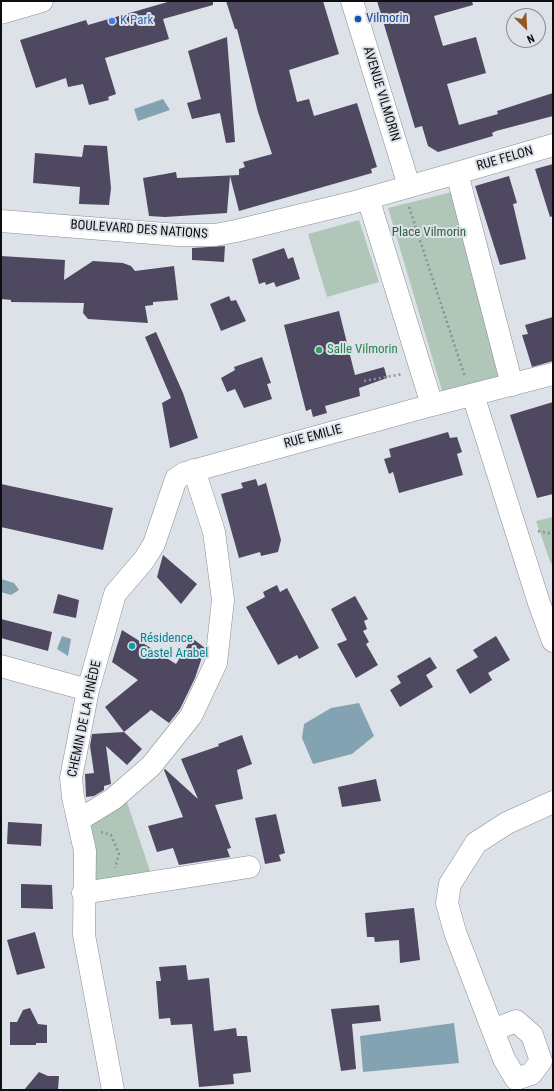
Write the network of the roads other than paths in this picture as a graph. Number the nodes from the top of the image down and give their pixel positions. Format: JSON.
{"nodes":[{"id":1,"x":42,"y":1,"type":"edge"},
{"id":2,"x":352,"y":1,"type":"edge"},
{"id":3,"x":1,"y":13,"type":"edge"},
{"id":4,"x":553,"y":145,"type":"edge"},
{"id":5,"x":457,"y":173,"type":"junction"},
{"id":6,"x":409,"y":195,"type":"junction"},
{"id":7,"x":368,"y":198,"type":"junction"},
{"id":8,"x":1,"y":221,"type":"edge"},
{"id":9,"x":553,"y":374,"type":"edge"},
{"id":10,"x":512,"y":385,"type":"junction"},
{"id":11,"x":469,"y":388,"type":"junction"},
{"id":12,"x":432,"y":405,"type":"junction"},
{"id":13,"x":194,"y":470,"type":"junction"},
{"id":14,"x":553,"y":641,"type":"edge"},
{"id":15,"x":1,"y":666,"type":"edge"},
{"id":16,"x":88,"y":690,"type":"junction"},
{"id":17,"x":553,"y":802,"type":"edge"},
{"id":18,"x":78,"y":817,"type":"junction"},
{"id":19,"x":249,"y":867,"type":"dead end"},
{"id":20,"x":83,"y":893,"type":"junction"},
{"id":21,"x":493,"y":1030,"type":"dead end"},
{"id":22,"x":113,"y":1090,"type":"edge"}],
"edges":[{"from":1,"to":3,"type":"street"},
{"from":2,"to":6,"type":"street","name":"AVENUE VILMORIN"},
{"from":4,"to":5,"type":"street","name":"RUE FELON"},
{"from":5,"to":6,"type":"street"},
{"from":5,"to":10,"type":"street"},
{"from":6,"to":7,"type":"street"},
{"from":7,"to":8,"type":"street","name":"BOULEVARD DES NATIONS"},
{"from":7,"to":12,"type":"street"},
{"from":9,"to":10,"type":"street"},
{"from":10,"to":11,"type":"street"},
{"from":11,"to":12,"type":"street"},
{"from":11,"to":14,"type":"street"},
{"from":12,"to":13,"type":"street","name":"RUE EMILIE"},
{"from":13,"to":16,"type":"street","name":"CHEMIN DE LA PINÈDE"},
{"from":13,"to":18,"type":"street"},
{"from":15,"to":16,"type":"street"},
{"from":16,"to":18,"type":"street","name":"CHEMIN DE LA PINÈDE"},
{"from":17,"to":21,"type":"street"},
{"from":18,"to":20,"type":"street","name":"CHEMIN DE LA PINÈDE"},
{"from":19,"to":20,"type":"street"},
{"from":20,"to":22,"type":"street","name":"CHEMIN DE LA PINÈDE"}]}
